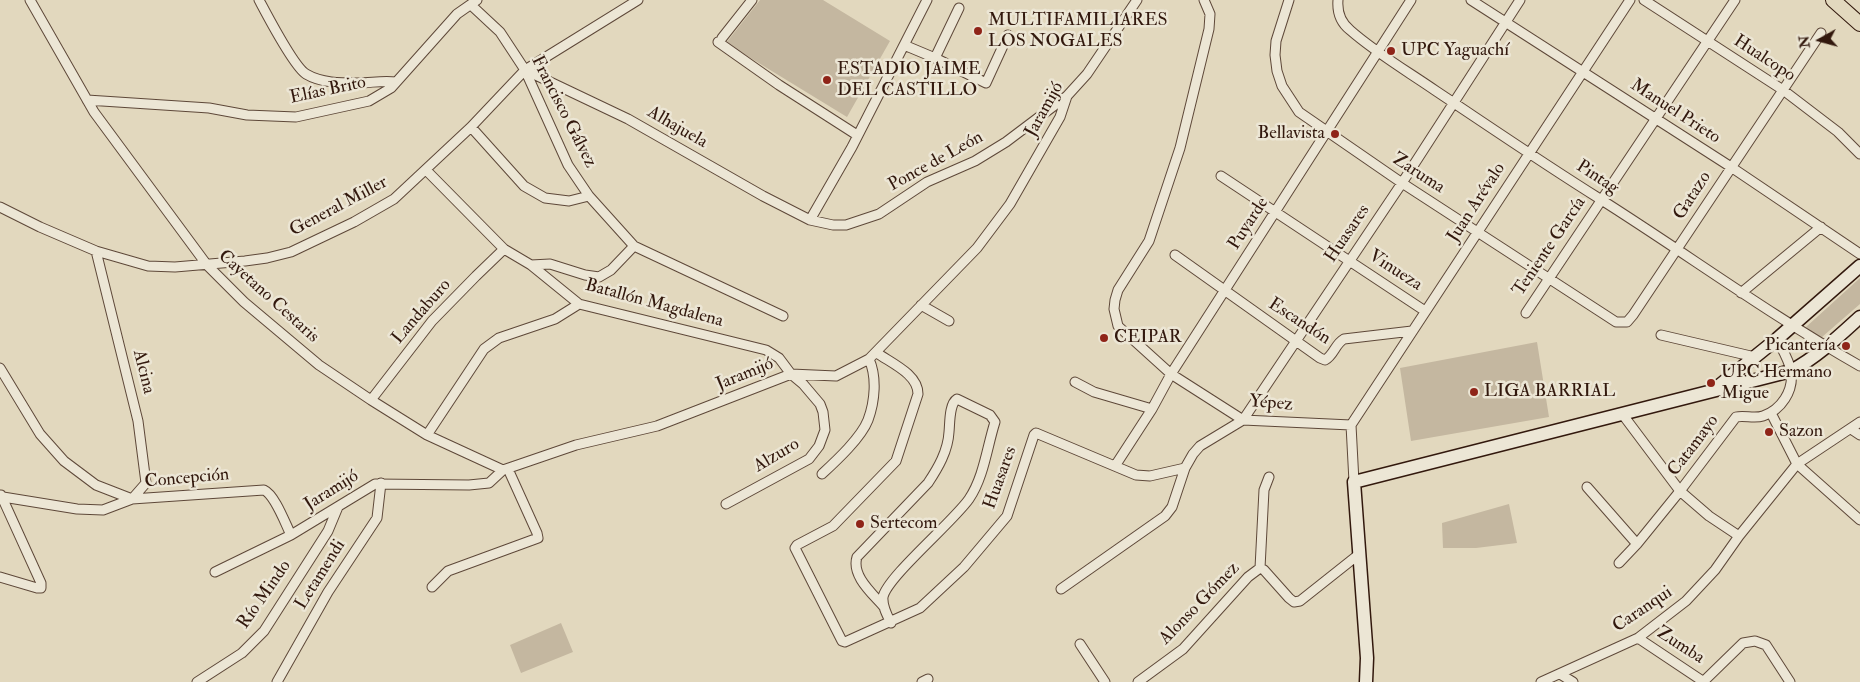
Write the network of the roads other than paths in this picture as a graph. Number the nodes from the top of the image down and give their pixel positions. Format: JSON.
{"nodes":[{"id":1,"x":30,"y":0,"type":"edge"},
{"id":2,"x":259,"y":0,"type":"edge"},
{"id":3,"x":638,"y":0,"type":"edge"},
{"id":4,"x":752,"y":0,"type":"edge"},
{"id":5,"x":927,"y":0,"type":"edge"},
{"id":6,"x":1137,"y":0,"type":"edge"},
{"id":7,"x":1204,"y":0,"type":"edge"},
{"id":8,"x":1289,"y":0,"type":"edge"},
{"id":9,"x":1338,"y":0,"type":"edge"},
{"id":10,"x":1411,"y":0,"type":"edge"},
{"id":11,"x":1471,"y":0,"type":"edge"},
{"id":12,"x":1520,"y":0,"type":"edge"},
{"id":13,"x":1630,"y":0,"type":"edge"},
{"id":14,"x":1644,"y":0,"type":"edge"},
{"id":15,"x":1735,"y":0,"type":"edge"},
{"id":16,"x":1832,"y":0,"type":"edge"},
{"id":17,"x":474,"y":3,"type":"edge"},
{"id":18,"x":959,"y":8,"type":"dead end"},
{"id":19,"x":1505,"y":21,"type":"junction"},
{"id":20,"x":1860,"y":24,"type":"edge"},
{"id":21,"x":1822,"y":34,"type":"dead end"},
{"id":22,"x":1008,"y":35,"type":"dead end"},
{"id":23,"x":1707,"y":42,"type":"junction"},
{"id":24,"x":904,"y":45,"type":"junction"},
{"id":25,"x":1378,"y":51,"type":"junction"},
{"id":26,"x":935,"y":58,"type":"junction"},
{"id":27,"x":525,"y":70,"type":"junction"},
{"id":28,"x":1582,"y":72,"type":"junction"},
{"id":29,"x":396,"y":82,"type":"junction"},
{"id":30,"x":1783,"y":90,"type":"junction"},
{"id":31,"x":1067,"y":96,"type":"junction"},
{"id":32,"x":87,"y":100,"type":"junction"},
{"id":33,"x":1454,"y":103,"type":"junction"},
{"id":34,"x":1654,"y":119,"type":"junction"},
{"id":35,"x":471,"y":127,"type":"junction"},
{"id":36,"x":1326,"y":132,"type":"junction"},
{"id":37,"x":857,"y":135,"type":"junction"},
{"id":38,"x":1529,"y":154,"type":"junction"},
{"id":39,"x":1860,"y":154,"type":"edge"},
{"id":40,"x":1731,"y":167,"type":"junction"},
{"id":41,"x":426,"y":170,"type":"junction"},
{"id":42,"x":1221,"y":176,"type":"dead end"},
{"id":43,"x":1402,"y":183,"type":"junction"},
{"id":44,"x":589,"y":196,"type":"junction"},
{"id":45,"x":1601,"y":200,"type":"junction"},
{"id":46,"x":1,"y":206,"type":"edge"},
{"id":47,"x":1275,"y":214,"type":"junction"},
{"id":48,"x":810,"y":220,"type":"junction"},
{"id":49,"x":1821,"y":228,"type":"junction"},
{"id":50,"x":1478,"y":232,"type":"junction"},
{"id":51,"x":634,"y":246,"type":"junction"},
{"id":52,"x":504,"y":249,"type":"junction"},
{"id":53,"x":1677,"y":249,"type":"junction"},
{"id":54,"x":96,"y":251,"type":"junction"},
{"id":55,"x":1860,"y":254,"type":"edge"},
{"id":56,"x":1175,"y":255,"type":"dead end"},
{"id":57,"x":1349,"y":261,"type":"junction"},
{"id":58,"x":207,"y":265,"type":"junction"},
{"id":59,"x":531,"y":265,"type":"junction"},
{"id":60,"x":1860,"y":266,"type":"edge"},
{"id":61,"x":1549,"y":278,"type":"junction"},
{"id":62,"x":1225,"y":290,"type":"junction"},
{"id":63,"x":1741,"y":293,"type":"junction"},
{"id":64,"x":579,"y":304,"type":"junction"},
{"id":65,"x":921,"y":305,"type":"junction"},
{"id":66,"x":1426,"y":311,"type":"junction"},
{"id":67,"x":1526,"y":313,"type":"dead end"},
{"id":68,"x":783,"y":316,"type":"dead end"},
{"id":69,"x":1860,"y":317,"type":"edge"},
{"id":70,"x":949,"y":321,"type":"dead end"},
{"id":71,"x":1622,"y":322,"type":"joint"},
{"id":72,"x":1791,"y":326,"type":"junction"},
{"id":73,"x":1412,"y":331,"type":"junction"},
{"id":74,"x":1661,"y":335,"type":"dead end"},
{"id":75,"x":1777,"y":339,"type":"junction"},
{"id":76,"x":1296,"y":342,"type":"junction"},
{"id":77,"x":1827,"y":347,"type":"junction"},
{"id":78,"x":873,"y":356,"type":"junction"},
{"id":79,"x":1756,"y":357,"type":"junction"},
{"id":80,"x":1860,"y":366,"type":"edge"},
{"id":81,"x":0,"y":368,"type":"edge"},
{"id":82,"x":1791,"y":371,"type":"junction"},
{"id":83,"x":791,"y":374,"type":"junction"},
{"id":84,"x":1171,"y":374,"type":"junction"},
{"id":85,"x":1076,"y":382,"type":"dead end"},
{"id":86,"x":1711,"y":392,"type":"junction"},
{"id":87,"x":371,"y":400,"type":"junction"},
{"id":88,"x":1152,"y":409,"type":"junction"},
{"id":89,"x":1771,"y":413,"type":"junction"},
{"id":90,"x":1623,"y":415,"type":"junction"},
{"id":91,"x":1243,"y":420,"type":"junction"},
{"id":92,"x":1860,"y":422,"type":"edge"},
{"id":93,"x":1351,"y":425,"type":"junction"},
{"id":94,"x":1851,"y":429,"type":"junction"},
{"id":95,"x":427,"y":435,"type":"junction"},
{"id":96,"x":1860,"y":435,"type":"edge"},
{"id":97,"x":1797,"y":464,"type":"junction"},
{"id":98,"x":1115,"y":466,"type":"junction"},
{"id":99,"x":1185,"y":468,"type":"junction"},
{"id":100,"x":506,"y":470,"type":"junction"},
{"id":101,"x":822,"y":474,"type":"dead end"},
{"id":102,"x":1268,"y":477,"type":"dead end"},
{"id":103,"x":1354,"y":482,"type":"junction"},
{"id":104,"x":381,"y":483,"type":"junction"},
{"id":105,"x":1588,"y":487,"type":"dead end"},
{"id":106,"x":1680,"y":491,"type":"junction"},
{"id":107,"x":1,"y":494,"type":"edge"},
{"id":108,"x":132,"y":499,"type":"junction"},
{"id":109,"x":726,"y":504,"type":"dead end"},
{"id":110,"x":338,"y":507,"type":"junction"},
{"id":111,"x":1860,"y":520,"type":"edge"},
{"id":112,"x":291,"y":535,"type":"junction"},
{"id":113,"x":1739,"y":536,"type":"junction"},
{"id":114,"x":1637,"y":544,"type":"junction"},
{"id":115,"x":1358,"y":555,"type":"junction"},
{"id":116,"x":1618,"y":563,"type":"dead end"},
{"id":117,"x":1260,"y":568,"type":"junction"},
{"id":118,"x":215,"y":572,"type":"dead end"},
{"id":119,"x":0,"y":577,"type":"edge"},
{"id":120,"x":432,"y":587,"type":"dead end"},
{"id":121,"x":1061,"y":589,"type":"dead end"},
{"id":122,"x":884,"y":607,"type":"junction"},
{"id":123,"x":891,"y":623,"type":"junction"},
{"id":124,"x":1638,"y":638,"type":"junction"},
{"id":125,"x":1080,"y":644,"type":"dead end"},
{"id":126,"x":1560,"y":674,"type":"junction"},
{"id":127,"x":197,"y":682,"type":"edge"},
{"id":128,"x":277,"y":682,"type":"edge"},
{"id":129,"x":1105,"y":682,"type":"edge"},
{"id":130,"x":1138,"y":682,"type":"edge"},
{"id":131,"x":1366,"y":682,"type":"edge"},
{"id":132,"x":1541,"y":682,"type":"edge"},
{"id":133,"x":1573,"y":682,"type":"edge"},
{"id":134,"x":1704,"y":682,"type":"edge"},
{"id":135,"x":1790,"y":682,"type":"edge"}],
"edges":[{"from":1,"to":32,"type":"street","name":"Cayetano Cestaris"},
{"from":2,"to":29,"type":"street"},
{"from":3,"to":27,"type":"street","name":"General Miller"},
{"from":4,"to":37,"type":"street"},
{"from":5,"to":24,"type":"street"},
{"from":6,"to":31,"type":"street","name":"Jaramijó"},
{"from":7,"to":84,"type":"street"},
{"from":8,"to":36,"type":"street","name":"Zaruma"},
{"from":9,"to":25,"type":"street","name":"Pintag"},
{"from":10,"to":25,"type":"street","name":"Puyarde"},
{"from":11,"to":19,"type":"street","name":"Manuel Prieto"},
{"from":12,"to":19,"type":"street","name":"Huasares"},
{"from":13,"to":28,"type":"street","name":"Juan Arévalo"},
{"from":14,"to":23,"type":"street","name":"Hualcopo"},
{"from":15,"to":23,"type":"street","name":"Teniente García"},
{"from":16,"to":20,"type":"main road"},
{"from":17,"to":27,"type":"street","name":"Francisco Gálvez"},
{"from":17,"to":29,"type":"street","name":"Elías Brito"},
{"from":18,"to":26,"type":"street"},
{"from":19,"to":28,"type":"street","name":"Manuel Prieto"},
{"from":19,"to":33,"type":"street","name":"Huasares"},
{"from":21,"to":30,"type":"street","name":"Gatazo"},
{"from":22,"to":26,"type":"street"},
{"from":23,"to":30,"type":"street","name":"Hualcopo"},
{"from":23,"to":34,"type":"street","name":"Teniente García"},
{"from":24,"to":26,"type":"street"},
{"from":24,"to":37,"type":"street"},
{"from":25,"to":33,"type":"street","name":"Pintag"},
{"from":25,"to":36,"type":"street","name":"Puyarde"},
{"from":27,"to":35,"type":"street","name":"General Miller"},
{"from":27,"to":44,"type":"street","name":"Francisco Gálvez"},
{"from":27,"to":48,"type":"street","name":"Alhajuela"},
{"from":28,"to":34,"type":"street","name":"Manuel Prieto"},
{"from":28,"to":38,"type":"street","name":"Juan Arévalo"},
{"from":29,"to":32,"type":"street","name":"Elías Brito"},
{"from":30,"to":39,"type":"street","name":"Hualcopo"},
{"from":30,"to":40,"type":"street","name":"Gatazo"},
{"from":31,"to":48,"type":"street","name":"Ponce de León"},
{"from":31,"to":65,"type":"street","name":"Jaramijó"},
{"from":32,"to":58,"type":"street","name":"Cayetano Cestaris"},
{"from":33,"to":38,"type":"street","name":"Pintag"},
{"from":33,"to":43,"type":"street","name":"Huasares"},
{"from":34,"to":40,"type":"street","name":"Manuel Prieto"},
{"from":34,"to":45,"type":"street","name":"Teniente García"},
{"from":35,"to":41,"type":"street","name":"General Miller"},
{"from":35,"to":44,"type":"street"},
{"from":36,"to":43,"type":"street","name":"Zaruma"},
{"from":36,"to":47,"type":"street","name":"Puyarde"},
{"from":37,"to":48,"type":"street"},
{"from":38,"to":45,"type":"street","name":"Pintag"},
{"from":38,"to":50,"type":"street","name":"Juan Arévalo"},
{"from":40,"to":49,"type":"street","name":"Manuel Prieto"},
{"from":40,"to":53,"type":"street","name":"Gatazo"},
{"from":41,"to":52,"type":"street","name":"Batallón Magdalena"},
{"from":41,"to":58,"type":"street","name":"General Miller"},
{"from":42,"to":47,"type":"street","name":"Vinueza"},
{"from":43,"to":50,"type":"street","name":"Zaruma"},
{"from":43,"to":57,"type":"street","name":"Huasares"},
{"from":44,"to":51,"type":"street","name":"Francisco Gálvez"},
{"from":45,"to":53,"type":"street","name":"Pintag"},
{"from":45,"to":61,"type":"street","name":"Teniente García"},
{"from":46,"to":54,"type":"street","name":"General Miller"},
{"from":47,"to":57,"type":"street","name":"Vinueza"},
{"from":47,"to":62,"type":"street","name":"Puyarde"},
{"from":49,"to":55,"type":"street","name":"Manuel Prieto"},
{"from":49,"to":63,"type":"street"},
{"from":50,"to":61,"type":"street","name":"Zaruma"},
{"from":50,"to":66,"type":"street","name":"Juan Arévalo"},
{"from":51,"to":59,"type":"street"},
{"from":51,"to":68,"type":"street","name":"Francisco Gálvez"},
{"from":52,"to":59,"type":"street","name":"Batallón Magdalena"},
{"from":52,"to":87,"type":"street","name":"Landaburo"},
{"from":53,"to":63,"type":"street","name":"Pintag"},
{"from":53,"to":71,"type":"street","name":"Gatazo"},
{"from":54,"to":58,"type":"street","name":"General Miller"},
{"from":54,"to":108,"type":"street","name":"Alcina"},
{"from":56,"to":62,"type":"street","name":"Escandón"},
{"from":57,"to":66,"type":"street","name":"Vinueza"},
{"from":57,"to":76,"type":"street","name":"Huasares"},
{"from":58,"to":87,"type":"street","name":"Cayetano Cestaris"},
{"from":59,"to":64,"type":"street","name":"Batallón Magdalena"},
{"from":60,"to":72,"type":"street"},
{"from":61,"to":67,"type":"street","name":"Teniente García"},
{"from":61,"to":71,"type":"street","name":"Zaruma"},
{"from":62,"to":76,"type":"street","name":"Escandón"},
{"from":62,"to":84,"type":"street","name":"Puyarde"},
{"from":63,"to":72,"type":"street","name":"Pintag"},
{"from":64,"to":83,"type":"street","name":"Batallón Magdalena"},
{"from":64,"to":95,"type":"street"},
{"from":65,"to":70,"type":"street"},
{"from":65,"to":78,"type":"street","name":"Jaramijó"},
{"from":66,"to":73,"type":"street","name":"Juan Arévalo"},
{"from":69,"to":77,"type":"street"},
{"from":72,"to":75,"type":"street"},
{"from":72,"to":77,"type":"street","name":"Pintag"},
{"from":73,"to":76,"type":"street","name":"Escandón"},
{"from":73,"to":93,"type":"street","name":"Juan Arévalo"},
{"from":74,"to":79,"type":"street"},
{"from":75,"to":79,"type":"street"},
{"from":75,"to":82,"type":"street"},
{"from":76,"to":91,"type":"street","name":"Huasares"},
{"from":77,"to":80,"type":"street","name":"Pintag"},
{"from":77,"to":82,"type":"street"},
{"from":78,"to":83,"type":"street","name":"Jaramijó"},
{"from":78,"to":101,"type":"street"},
{"from":78,"to":123,"type":"street","name":"Huasares"},
{"from":79,"to":86,"type":"street"},
{"from":81,"to":108,"type":"street","name":"Concepción"},
{"from":82,"to":86,"type":"street"},
{"from":82,"to":89,"type":"street"},
{"from":83,"to":100,"type":"street","name":"Jaramijó"},
{"from":83,"to":109,"type":"street","name":"Alzuro"},
{"from":84,"to":88,"type":"street","name":"Puyarde"},
{"from":84,"to":91,"type":"street","name":"Yépez"},
{"from":85,"to":88,"type":"street"},
{"from":86,"to":90,"type":"street"},
{"from":87,"to":95,"type":"street","name":"Cayetano Cestaris"},
{"from":88,"to":98,"type":"street","name":"Puyarde"},
{"from":89,"to":97,"type":"street"},
{"from":89,"to":106,"type":"street","name":"Catamayo"},
{"from":90,"to":103,"type":"street"},
{"from":90,"to":106,"type":"street"},
{"from":91,"to":93,"type":"street","name":"Yépez"},
{"from":91,"to":99,"type":"street","name":"Huasares"},
{"from":92,"to":94,"type":"street","name":"Caranqui"},
{"from":93,"to":103,"type":"street"},
{"from":94,"to":96,"type":"street"},
{"from":94,"to":97,"type":"street","name":"Caranqui"},
{"from":95,"to":100,"type":"street","name":"Cayetano Cestaris"},
{"from":97,"to":111,"type":"street"},
{"from":97,"to":113,"type":"street","name":"Caranqui"},
{"from":98,"to":99,"type":"street","name":"Huasares"},
{"from":98,"to":123,"type":"street","name":"Huasares"},
{"from":99,"to":121,"type":"street","name":"Huasares"},
{"from":100,"to":104,"type":"street","name":"Jaramijó"},
{"from":100,"to":120,"type":"street"},
{"from":102,"to":117,"type":"street","name":"Alonso Gómez"},
{"from":103,"to":115,"type":"street"},
{"from":104,"to":110,"type":"street","name":"Jaramijó"},
{"from":104,"to":128,"type":"street","name":"Letamendi"},
{"from":105,"to":114,"type":"street"},
{"from":106,"to":113,"type":"street"},
{"from":106,"to":114,"type":"street","name":"Catamayo"},
{"from":107,"to":108,"type":"street"},
{"from":107,"to":119,"type":"street"},
{"from":108,"to":112,"type":"street","name":"Concepción"},
{"from":110,"to":112,"type":"street","name":"Jaramijó"},
{"from":110,"to":127,"type":"street","name":"Río Mindo"},
{"from":112,"to":118,"type":"street","name":"Jaramijó"},
{"from":113,"to":124,"type":"street","name":"Caranqui"},
{"from":114,"to":116,"type":"street","name":"Catamayo"},
{"from":115,"to":117,"type":"street"},
{"from":115,"to":131,"type":"street"},
{"from":117,"to":130,"type":"street","name":"Alonso Gómez"},
{"from":122,"to":122,"type":"street"},
{"from":122,"to":123,"type":"street"},
{"from":124,"to":126,"type":"street","name":"Caranqui"},
{"from":124,"to":134,"type":"street","name":"Zumba"},
{"from":125,"to":129,"type":"street"},
{"from":126,"to":132,"type":"street","name":"Caranqui"},
{"from":126,"to":133,"type":"street"},
{"from":134,"to":135,"type":"street"}]}
